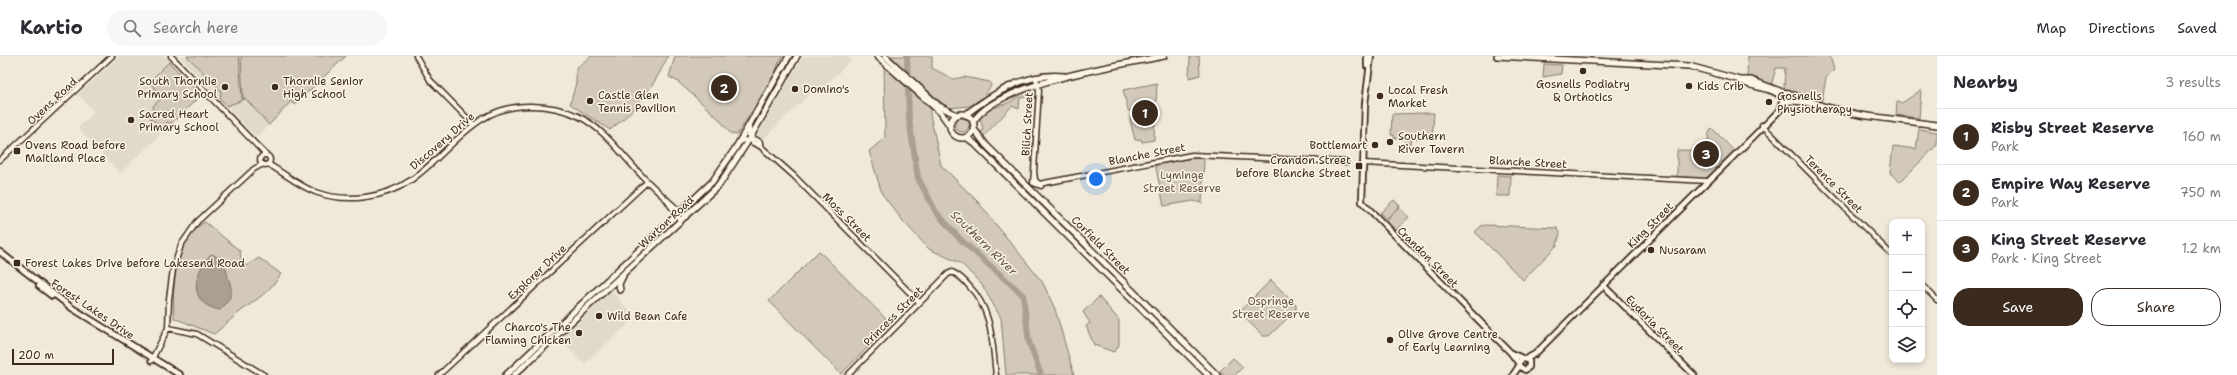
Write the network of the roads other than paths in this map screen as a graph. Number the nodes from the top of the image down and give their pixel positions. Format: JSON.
{"nodes":[{"id":1,"x":112,"y":56,"type":"edge"},
{"id":2,"x":171,"y":56,"type":"edge"},
{"id":3,"x":416,"y":56,"type":"edge"},
{"id":4,"x":789,"y":56,"type":"edge"},
{"id":5,"x":797,"y":56,"type":"edge"},
{"id":6,"x":876,"y":56,"type":"edge"},
{"id":7,"x":885,"y":56,"type":"edge"},
{"id":8,"x":1164,"y":56,"type":"edge"},
{"id":9,"x":1366,"y":56,"type":"edge"},
{"id":10,"x":1372,"y":56,"type":"edge"},
{"id":11,"x":1497,"y":56,"type":"edge"},
{"id":12,"x":897,"y":70,"type":"junction"},
{"id":13,"x":785,"y":76,"type":"junction"},
{"id":14,"x":1065,"y":76,"type":"junction"},
{"id":15,"x":1036,"y":78,"type":"junction"},
{"id":16,"x":1367,"y":78,"type":"junction"},
{"id":17,"x":1038,"y":85,"type":"junction"},
{"id":18,"x":920,"y":91,"type":"junction"},
{"id":19,"x":767,"y":94,"type":"junction"},
{"id":20,"x":1786,"y":98,"type":"junction"},
{"id":21,"x":769,"y":106,"type":"junction"},
{"id":22,"x":957,"y":115,"type":"junction"},
{"id":23,"x":965,"y":115,"type":"junction"},
{"id":24,"x":755,"y":117,"type":"junction"},
{"id":25,"x":973,"y":122,"type":"junction"},
{"id":26,"x":473,"y":124,"type":"junction"},
{"id":27,"x":1762,"y":125,"type":"junction"},
{"id":28,"x":1937,"y":125,"type":"edge"},
{"id":29,"x":950,"y":126,"type":"junction"},
{"id":30,"x":749,"y":127,"type":"junction"},
{"id":31,"x":973,"y":128,"type":"junction"},
{"id":32,"x":966,"y":137,"type":"junction"},
{"id":33,"x":750,"y":138,"type":"junction"},
{"id":34,"x":740,"y":141,"type":"junction"},
{"id":35,"x":256,"y":146,"type":"junction"},
{"id":36,"x":266,"y":155,"type":"junction"},
{"id":37,"x":261,"y":158,"type":"junction"},
{"id":38,"x":2,"y":159,"type":"edge"},
{"id":39,"x":269,"y":162,"type":"junction"},
{"id":40,"x":1346,"y":162,"type":"dead end"},
{"id":41,"x":1363,"y":162,"type":"junction"},
{"id":42,"x":0,"y":163,"type":"edge"},
{"id":43,"x":263,"y":164,"type":"junction"},
{"id":44,"x":254,"y":169,"type":"junction"},
{"id":45,"x":1034,"y":171,"type":"joint"},
{"id":46,"x":1692,"y":180,"type":"junction"},
{"id":47,"x":1707,"y":181,"type":"junction"},
{"id":48,"x":648,"y":182,"type":"junction"},
{"id":49,"x":1703,"y":185,"type":"junction"},
{"id":50,"x":679,"y":214,"type":"junction"},
{"id":51,"x":686,"y":217,"type":"junction"},
{"id":52,"x":681,"y":221,"type":"junction"},
{"id":53,"x":0,"y":252,"type":"edge"},
{"id":54,"x":1889,"y":252,"type":"edge"},
{"id":55,"x":0,"y":255,"type":"edge"},
{"id":56,"x":624,"y":273,"type":"junction"},
{"id":57,"x":1603,"y":285,"type":"junction"},
{"id":58,"x":1925,"y":288,"type":"edge"},
{"id":59,"x":620,"y":290,"type":"dead end"},
{"id":60,"x":1937,"y":300,"type":"edge"},
{"id":61,"x":919,"y":302,"type":"junction"},
{"id":62,"x":574,"y":311,"type":"junction"},
{"id":63,"x":578,"y":316,"type":"junction"},
{"id":64,"x":168,"y":328,"type":"junction"},
{"id":65,"x":556,"y":328,"type":"junction"},
{"id":66,"x":561,"y":332,"type":"junction"},
{"id":67,"x":1511,"y":353,"type":"junction"},
{"id":68,"x":152,"y":360,"type":"junction"},
{"id":69,"x":1526,"y":360,"type":"junction"},
{"id":70,"x":1520,"y":366,"type":"junction"},
{"id":71,"x":174,"y":375,"type":"edge"},
{"id":72,"x":180,"y":375,"type":"edge"},
{"id":73,"x":264,"y":375,"type":"edge"},
{"id":74,"x":439,"y":375,"type":"edge"},
{"id":75,"x":506,"y":375,"type":"edge"},
{"id":76,"x":514,"y":375,"type":"edge"},
{"id":77,"x":848,"y":375,"type":"edge"},
{"id":78,"x":996,"y":375,"type":"edge"},
{"id":79,"x":1208,"y":375,"type":"edge"},
{"id":80,"x":1217,"y":375,"type":"edge"},
{"id":81,"x":1513,"y":375,"type":"edge"},
{"id":82,"x":1694,"y":375,"type":"edge"}],
"edges":[{"from":1,"to":38,"type":"street","name":"Ovens Road"},
{"from":2,"to":35,"type":"street","name":"Discovery Drive"},
{"from":3,"to":26,"type":"street"},
{"from":4,"to":19,"type":"main road","name":"Warton Road"},
{"from":5,"to":13,"type":"main road","name":"Warton Road"},
{"from":6,"to":12,"type":"main road"},
{"from":7,"to":12,"type":"main road"},
{"from":8,"to":14,"type":"main road"},
{"from":9,"to":16,"type":"main road"},
{"from":10,"to":16,"type":"main road"},
{"from":11,"to":20,"type":"main road"},
{"from":12,"to":18,"type":"main road"},
{"from":13,"to":19,"type":"main road"},
{"from":13,"to":21,"type":"main road","name":"Warton Road"},
{"from":14,"to":15,"type":"main road"},
{"from":14,"to":17,"type":"main road"},
{"from":15,"to":17,"type":"street","name":"Bilich Street"},
{"from":15,"to":23,"type":"main road"},
{"from":16,"to":41,"type":"main road","name":"Crandon Street"},
{"from":17,"to":25,"type":"main road"},
{"from":17,"to":45,"type":"street","name":"Bilich Street"},
{"from":18,"to":22,"type":"main road"},
{"from":18,"to":29,"type":"main road"},
{"from":19,"to":24,"type":"main road","name":"Warton Road"},
{"from":20,"to":27,"type":"main road","name":"King Street"},
{"from":20,"to":28,"type":"main road"},
{"from":21,"to":24,"type":"main road"},
{"from":21,"to":33,"type":"main road","name":"Warton Road"},
{"from":22,"to":23,"type":"main road"},
{"from":22,"to":29,"type":"main road"},
{"from":23,"to":25,"type":"main road"},
{"from":24,"to":30,"type":"main road","name":"Warton Road"},
{"from":25,"to":31,"type":"main road"},
{"from":26,"to":39,"type":"street","name":"Discovery Drive"},
{"from":26,"to":48,"type":"street","name":"Discovery Drive"},
{"from":27,"to":47,"type":"main road","name":"King Street"},
{"from":27,"to":54,"type":"street","name":"Terence Street"},
{"from":29,"to":32,"type":"main road"},
{"from":30,"to":33,"type":"street"},
{"from":30,"to":34,"type":"main road","name":"Warton Road"},
{"from":31,"to":32,"type":"main road"},
{"from":31,"to":80,"type":"main road","name":"Corfield Street"},
{"from":32,"to":79,"type":"main road","name":"Corfield Street"},
{"from":33,"to":34,"type":"street"},
{"from":33,"to":51,"type":"main road","name":"Warton Road"},
{"from":33,"to":61,"type":"street","name":"Moss Street"},
{"from":34,"to":50,"type":"main road","name":"Warton Road"},
{"from":35,"to":36,"type":"street","name":"Discovery Drive"},
{"from":35,"to":37,"type":"street","name":"Discovery Drive"},
{"from":36,"to":37,"type":"street"},
{"from":36,"to":39,"type":"street","name":"Discovery Drive"},
{"from":37,"to":43,"type":"street","name":"Discovery Drive"},
{"from":37,"to":44,"type":"street"},
{"from":38,"to":42,"type":"street","name":"Ovens Road"},
{"from":39,"to":43,"type":"street"},
{"from":40,"to":45,"type":"street","name":"Blanche Street"},
{"from":41,"to":46,"type":"street","name":"Blanche Street"},
{"from":41,"to":67,"type":"main road","name":"Crandon Street"},
{"from":43,"to":44,"type":"street"},
{"from":44,"to":64,"type":"street"},
{"from":46,"to":47,"type":"street","name":"Blanche Street"},
{"from":46,"to":49,"type":"street","name":"Blanche Street"},
{"from":47,"to":49,"type":"main road","name":"King Street"},
{"from":48,"to":50,"type":"street","name":"Discovery Drive"},
{"from":48,"to":74,"type":"street","name":"Explorer Drive"},
{"from":49,"to":57,"type":"main road","name":"King Street"},
{"from":50,"to":51,"type":"street","name":"Discovery Drive"},
{"from":50,"to":52,"type":"street","name":"Discovery Drive"},
{"from":50,"to":62,"type":"main road","name":"Warton Road"},
{"from":51,"to":52,"type":"main road","name":"Warton Road"},
{"from":52,"to":56,"type":"main road","name":"Warton Road"},
{"from":53,"to":68,"type":"main road","name":"Forest Lakes Drive"},
{"from":55,"to":68,"type":"main road","name":"Forest Lakes Drive"},
{"from":56,"to":59,"type":"main road"},
{"from":56,"to":63,"type":"main road","name":"Warton Road"},
{"from":57,"to":69,"type":"main road","name":"King Street"},
{"from":57,"to":82,"type":"main road","name":"Eudoria Street"},
{"from":58,"to":60,"type":"street"},
{"from":61,"to":77,"type":"street","name":"Princess Street"},
{"from":61,"to":78,"type":"street","name":"Princess Street"},
{"from":62,"to":63,"type":"main road"},
{"from":62,"to":65,"type":"main road","name":"Warton Road"},
{"from":63,"to":66,"type":"main road","name":"Warton Road"},
{"from":64,"to":68,"type":"street"},
{"from":64,"to":73,"type":"street"},
{"from":65,"to":66,"type":"main road"},
{"from":65,"to":75,"type":"main road","name":"Warton Road"},
{"from":66,"to":76,"type":"main road","name":"Warton Road"},
{"from":67,"to":69,"type":"main road","name":"Crandon Street"},
{"from":67,"to":70,"type":"main road","name":"Crandon Street"},
{"from":68,"to":71,"type":"main road","name":"Forest Lakes Drive"},
{"from":68,"to":72,"type":"main road","name":"Forest Lakes Drive"},
{"from":69,"to":70,"type":"main road"},
{"from":69,"to":70,"type":"main road"},
{"from":70,"to":81,"type":"main road"}]}
